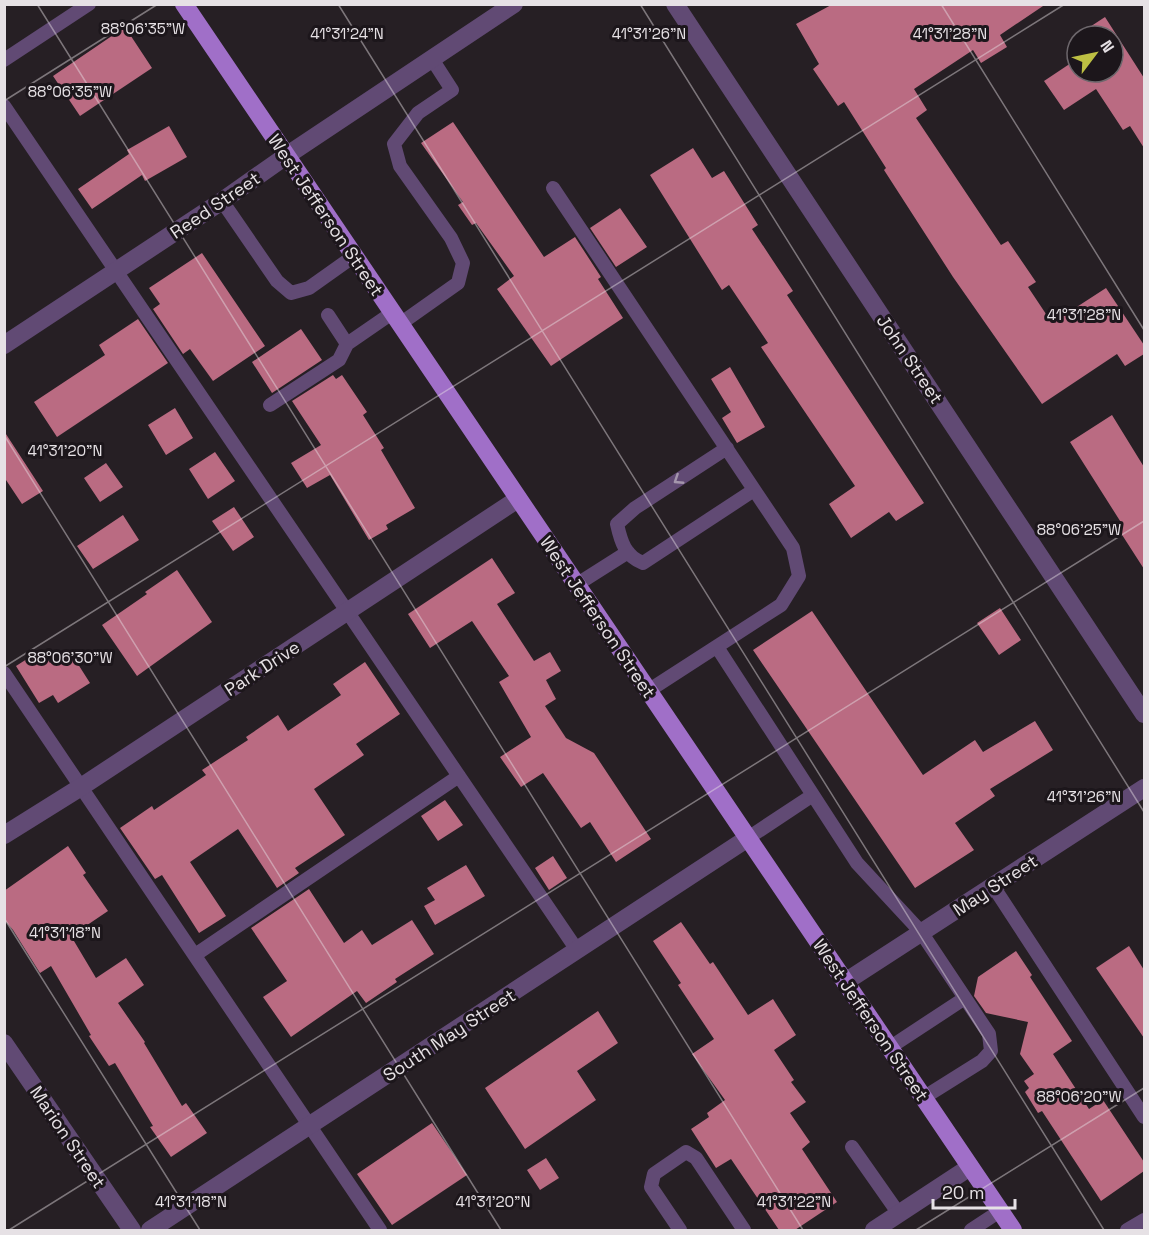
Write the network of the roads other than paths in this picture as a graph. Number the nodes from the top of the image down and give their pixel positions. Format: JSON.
{"nodes":[{"id":1,"x":89,"y":4,"type":"edge"},
{"id":2,"x":184,"y":4,"type":"edge"},
{"id":3,"x":514,"y":4,"type":"edge"},
{"id":4,"x":675,"y":4,"type":"edge"},
{"id":5,"x":432,"y":59,"type":"junction"},
{"id":6,"x":4,"y":60,"type":"edge"},
{"id":7,"x":4,"y":106,"type":"edge"},
{"id":8,"x":286,"y":156,"type":"junction"},
{"id":9,"x":553,"y":188,"type":"dead end"},
{"id":10,"x":222,"y":201,"type":"junction"},
{"id":11,"x":354,"y":256,"type":"junction"},
{"id":12,"x":116,"y":272,"type":"junction"},
{"id":13,"x":328,"y":315,"type":"dead end"},
{"id":14,"x":396,"y":319,"type":"junction"},
{"id":15,"x":347,"y":344,"type":"junction"},
{"id":16,"x":4,"y":345,"type":"edge"},
{"id":17,"x":270,"y":405,"type":"dead end"},
{"id":18,"x":727,"y":448,"type":"junction"},
{"id":19,"x":754,"y":490,"type":"junction"},
{"id":20,"x":518,"y":499,"type":"junction"},
{"id":21,"x":628,"y":552,"type":"junction"},
{"id":22,"x":576,"y":585,"type":"junction"},
{"id":23,"x":348,"y":611,"type":"junction"},
{"id":24,"x":717,"y":647,"type":"junction"},
{"id":25,"x":4,"y":673,"type":"edge"},
{"id":26,"x":648,"y":691,"type":"junction"},
{"id":27,"x":1144,"y":714,"type":"edge"},
{"id":28,"x":459,"y":776,"type":"junction"},
{"id":29,"x":81,"y":787,"type":"junction"},
{"id":30,"x":1144,"y":788,"type":"edge"},
{"id":31,"x":813,"y":795,"type":"junction"},
{"id":32,"x":4,"y":835,"type":"edge"},
{"id":33,"x":748,"y":838,"type":"junction"},
{"id":34,"x":993,"y":886,"type":"junction"},
{"id":35,"x":921,"y":932,"type":"junction"},
{"id":36,"x":578,"y":950,"type":"junction"},
{"id":37,"x":195,"y":955,"type":"junction"},
{"id":38,"x":845,"y":982,"type":"junction"},
{"id":39,"x":965,"y":998,"type":"junction"},
{"id":40,"x":4,"y":1043,"type":"edge"},
{"id":41,"x":889,"y":1048,"type":"junction"},
{"id":42,"x":923,"y":1098,"type":"junction"},
{"id":43,"x":1144,"y":1116,"type":"edge"},
{"id":44,"x":310,"y":1126,"type":"junction"},
{"id":45,"x":852,"y":1147,"type":"dead end"},
{"id":46,"x":970,"y":1167,"type":"junction"},
{"id":47,"x":1000,"y":1211,"type":"junction"},
{"id":48,"x":899,"y":1214,"type":"junction"},
{"id":49,"x":1144,"y":1220,"type":"edge"},
{"id":50,"x":132,"y":1230,"type":"edge"},
{"id":51,"x":150,"y":1230,"type":"edge"},
{"id":52,"x":380,"y":1230,"type":"edge"},
{"id":53,"x":680,"y":1230,"type":"edge"},
{"id":54,"x":744,"y":1230,"type":"edge"},
{"id":55,"x":874,"y":1230,"type":"edge"},
{"id":56,"x":971,"y":1230,"type":"edge"},
{"id":57,"x":1013,"y":1230,"type":"edge"},
{"id":58,"x":1127,"y":1230,"type":"edge"}],
"edges":[{"from":1,"to":6,"type":"lane"},
{"from":2,"to":8,"type":"main road","name":"West Jefferson Street"},
{"from":3,"to":5,"type":"street","name":"Reed Street"},
{"from":4,"to":27,"type":"street","name":"John Street"},
{"from":5,"to":8,"type":"street","name":"Reed Street"},
{"from":5,"to":14,"type":"lane"},
{"from":7,"to":12,"type":"lane"},
{"from":8,"to":10,"type":"street","name":"Reed Street"},
{"from":8,"to":11,"type":"main road","name":"West Jefferson Street"},
{"from":9,"to":18,"type":"lane"},
{"from":10,"to":11,"type":"lane"},
{"from":10,"to":12,"type":"street","name":"Reed Street"},
{"from":11,"to":14,"type":"main road","name":"West Jefferson Street"},
{"from":12,"to":16,"type":"street","name":"Reed Street"},
{"from":12,"to":23,"type":"lane"},
{"from":13,"to":15,"type":"lane"},
{"from":14,"to":15,"type":"lane"},
{"from":14,"to":20,"type":"main road","name":"West Jefferson Street"},
{"from":15,"to":17,"type":"lane"},
{"from":18,"to":19,"type":"lane"},
{"from":18,"to":21,"type":"lane","one_way":true},
{"from":19,"to":21,"type":"lane"},
{"from":19,"to":24,"type":"lane"},
{"from":20,"to":22,"type":"main road","name":"West Jefferson Street"},
{"from":20,"to":23,"type":"street","name":"Park Drive"},
{"from":21,"to":22,"type":"lane"},
{"from":22,"to":26,"type":"main road","name":"West Jefferson Street"},
{"from":23,"to":28,"type":"lane"},
{"from":23,"to":29,"type":"street","name":"Park Drive"},
{"from":24,"to":26,"type":"lane"},
{"from":24,"to":31,"type":"lane"},
{"from":25,"to":29,"type":"lane"},
{"from":26,"to":33,"type":"main road","name":"West Jefferson Street"},
{"from":28,"to":36,"type":"lane"},
{"from":28,"to":37,"type":"lane"},
{"from":29,"to":32,"type":"street","name":"Park Drive"},
{"from":29,"to":37,"type":"lane"},
{"from":30,"to":34,"type":"street","name":"May Street"},
{"from":31,"to":33,"type":"lane"},
{"from":31,"to":35,"type":"lane"},
{"from":33,"to":36,"type":"street","name":"South May Street"},
{"from":33,"to":38,"type":"main road","name":"West Jefferson Street"},
{"from":34,"to":35,"type":"street","name":"May Street"},
{"from":34,"to":43,"type":"lane"},
{"from":35,"to":38,"type":"street","name":"May Street"},
{"from":35,"to":39,"type":"lane"},
{"from":36,"to":44,"type":"street","name":"South May Street"},
{"from":37,"to":44,"type":"lane"},
{"from":38,"to":41,"type":"main road","name":"West Jefferson Street"},
{"from":39,"to":41,"type":"lane"},
{"from":39,"to":42,"type":"lane"},
{"from":40,"to":50,"type":"street","name":"Marion Street"},
{"from":41,"to":42,"type":"main road","name":"West Jefferson Street"},
{"from":42,"to":46,"type":"main road","name":"West Jefferson Street"},
{"from":44,"to":51,"type":"street","name":"South May Street"},
{"from":44,"to":52,"type":"lane"},
{"from":45,"to":48,"type":"lane"},
{"from":46,"to":47,"type":"main road","name":"West Jefferson Street"},
{"from":46,"to":48,"type":"street"},
{"from":47,"to":56,"type":"lane"},
{"from":47,"to":57,"type":"main road","name":"West Jefferson Street"},
{"from":48,"to":55,"type":"street"},
{"from":49,"to":58,"type":"lane"},
{"from":53,"to":54,"type":"lane"}]}
